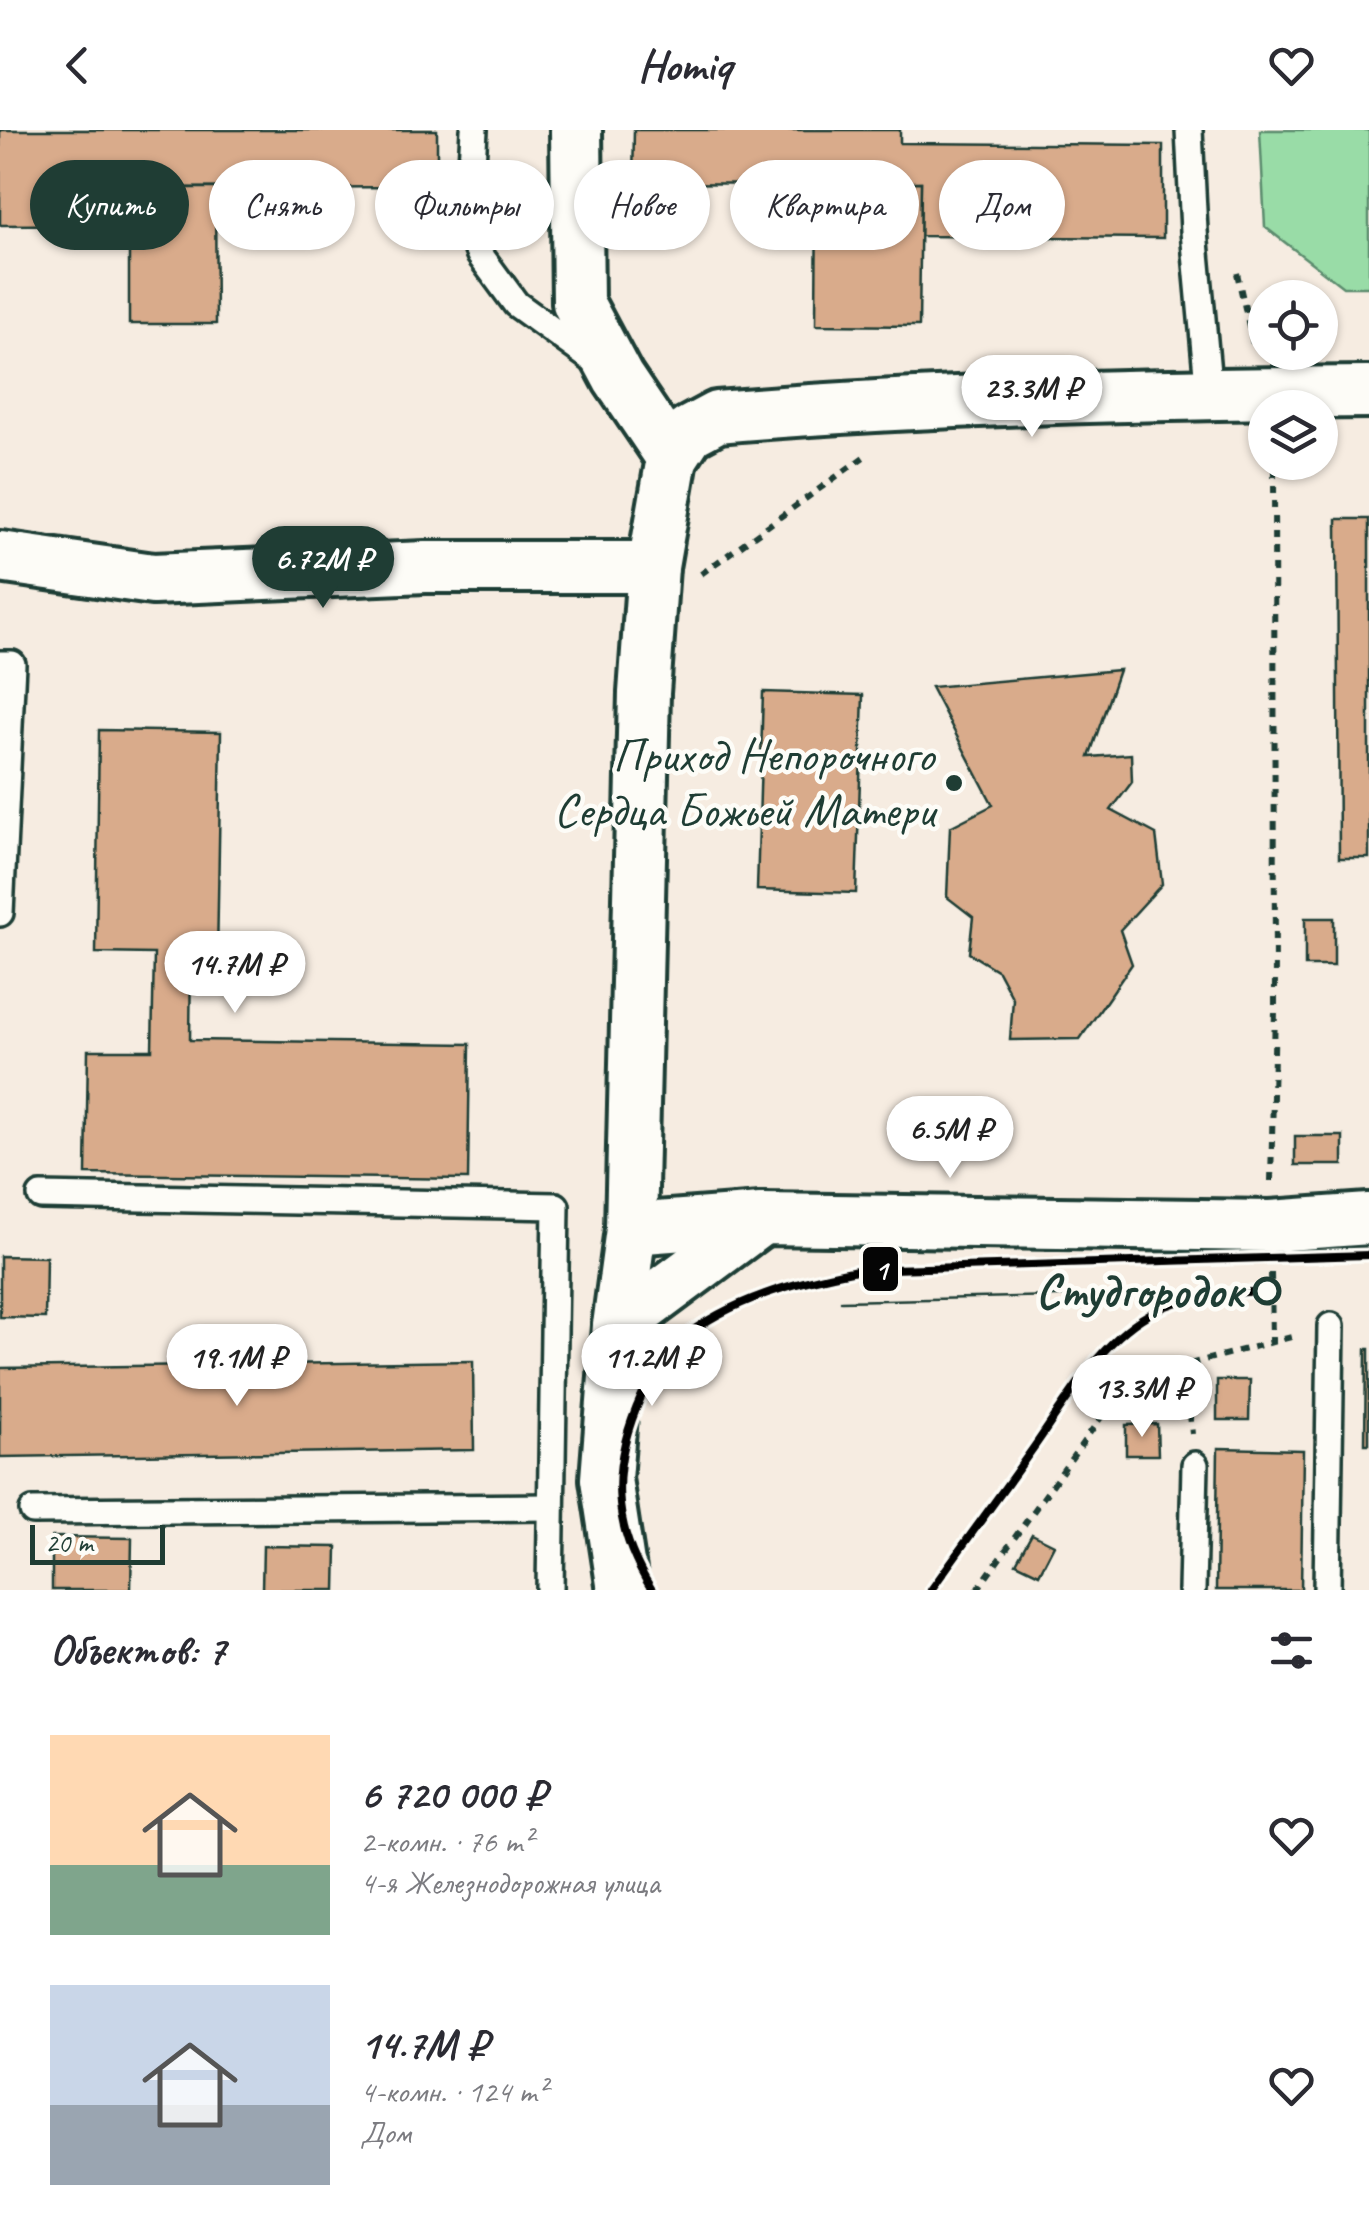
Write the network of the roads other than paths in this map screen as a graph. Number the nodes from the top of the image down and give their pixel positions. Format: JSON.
{"nodes":[{"id":1,"x":474,"y":130,"type":"edge"},
{"id":2,"x":576,"y":130,"type":"edge"},
{"id":3,"x":1189,"y":130,"type":"edge"},
{"id":4,"x":618,"y":378,"type":"junction"},
{"id":5,"x":1369,"y":392,"type":"edge"},
{"id":6,"x":1209,"y":395,"type":"junction"},
{"id":7,"x":672,"y":458,"type":"junction"},
{"id":8,"x":0,"y":557,"type":"edge"},
{"id":9,"x":674,"y":572,"type":"junction"},
{"id":10,"x":0,"y":664,"type":"edge"},
{"id":11,"x":0,"y":913,"type":"edge"},
{"id":12,"x":41,"y":1196,"type":"dead end"},
{"id":13,"x":762,"y":1219,"type":"junction"},
{"id":14,"x":1369,"y":1220,"type":"edge"},
{"id":15,"x":632,"y":1228,"type":"junction"},
{"id":16,"x":618,"y":1326,"type":"junction"},
{"id":17,"x":1331,"y":1326,"type":"road end"},
{"id":18,"x":1195,"y":1465,"type":"road end"},
{"id":19,"x":552,"y":1506,"type":"junction"},
{"id":20,"x":33,"y":1511,"type":"dead end"},
{"id":21,"x":550,"y":1590,"type":"edge"},
{"id":22,"x":623,"y":1590,"type":"edge"},
{"id":23,"x":1192,"y":1590,"type":"edge"},
{"id":24,"x":1327,"y":1590,"type":"edge"}],
"edges":[{"from":1,"to":4,"type":"lane"},
{"from":2,"to":4,"type":"street"},
{"from":3,"to":6,"type":"lane"},
{"from":4,"to":7,"type":"street"},
{"from":5,"to":6,"type":"street"},
{"from":6,"to":7,"type":"street"},
{"from":7,"to":9,"type":"street"},
{"from":8,"to":9,"type":"street"},
{"from":9,"to":15,"type":"street"},
{"from":10,"to":11,"type":"lane"},
{"from":12,"to":19,"type":"lane"},
{"from":13,"to":14,"type":"street"},
{"from":13,"to":15,"type":"street"},
{"from":13,"to":16,"type":"street"},
{"from":15,"to":16,"type":"street"},
{"from":16,"to":22,"type":"street"},
{"from":17,"to":24,"type":"lane"},
{"from":18,"to":23,"type":"lane"},
{"from":19,"to":20,"type":"lane"},
{"from":19,"to":21,"type":"lane"}]}
